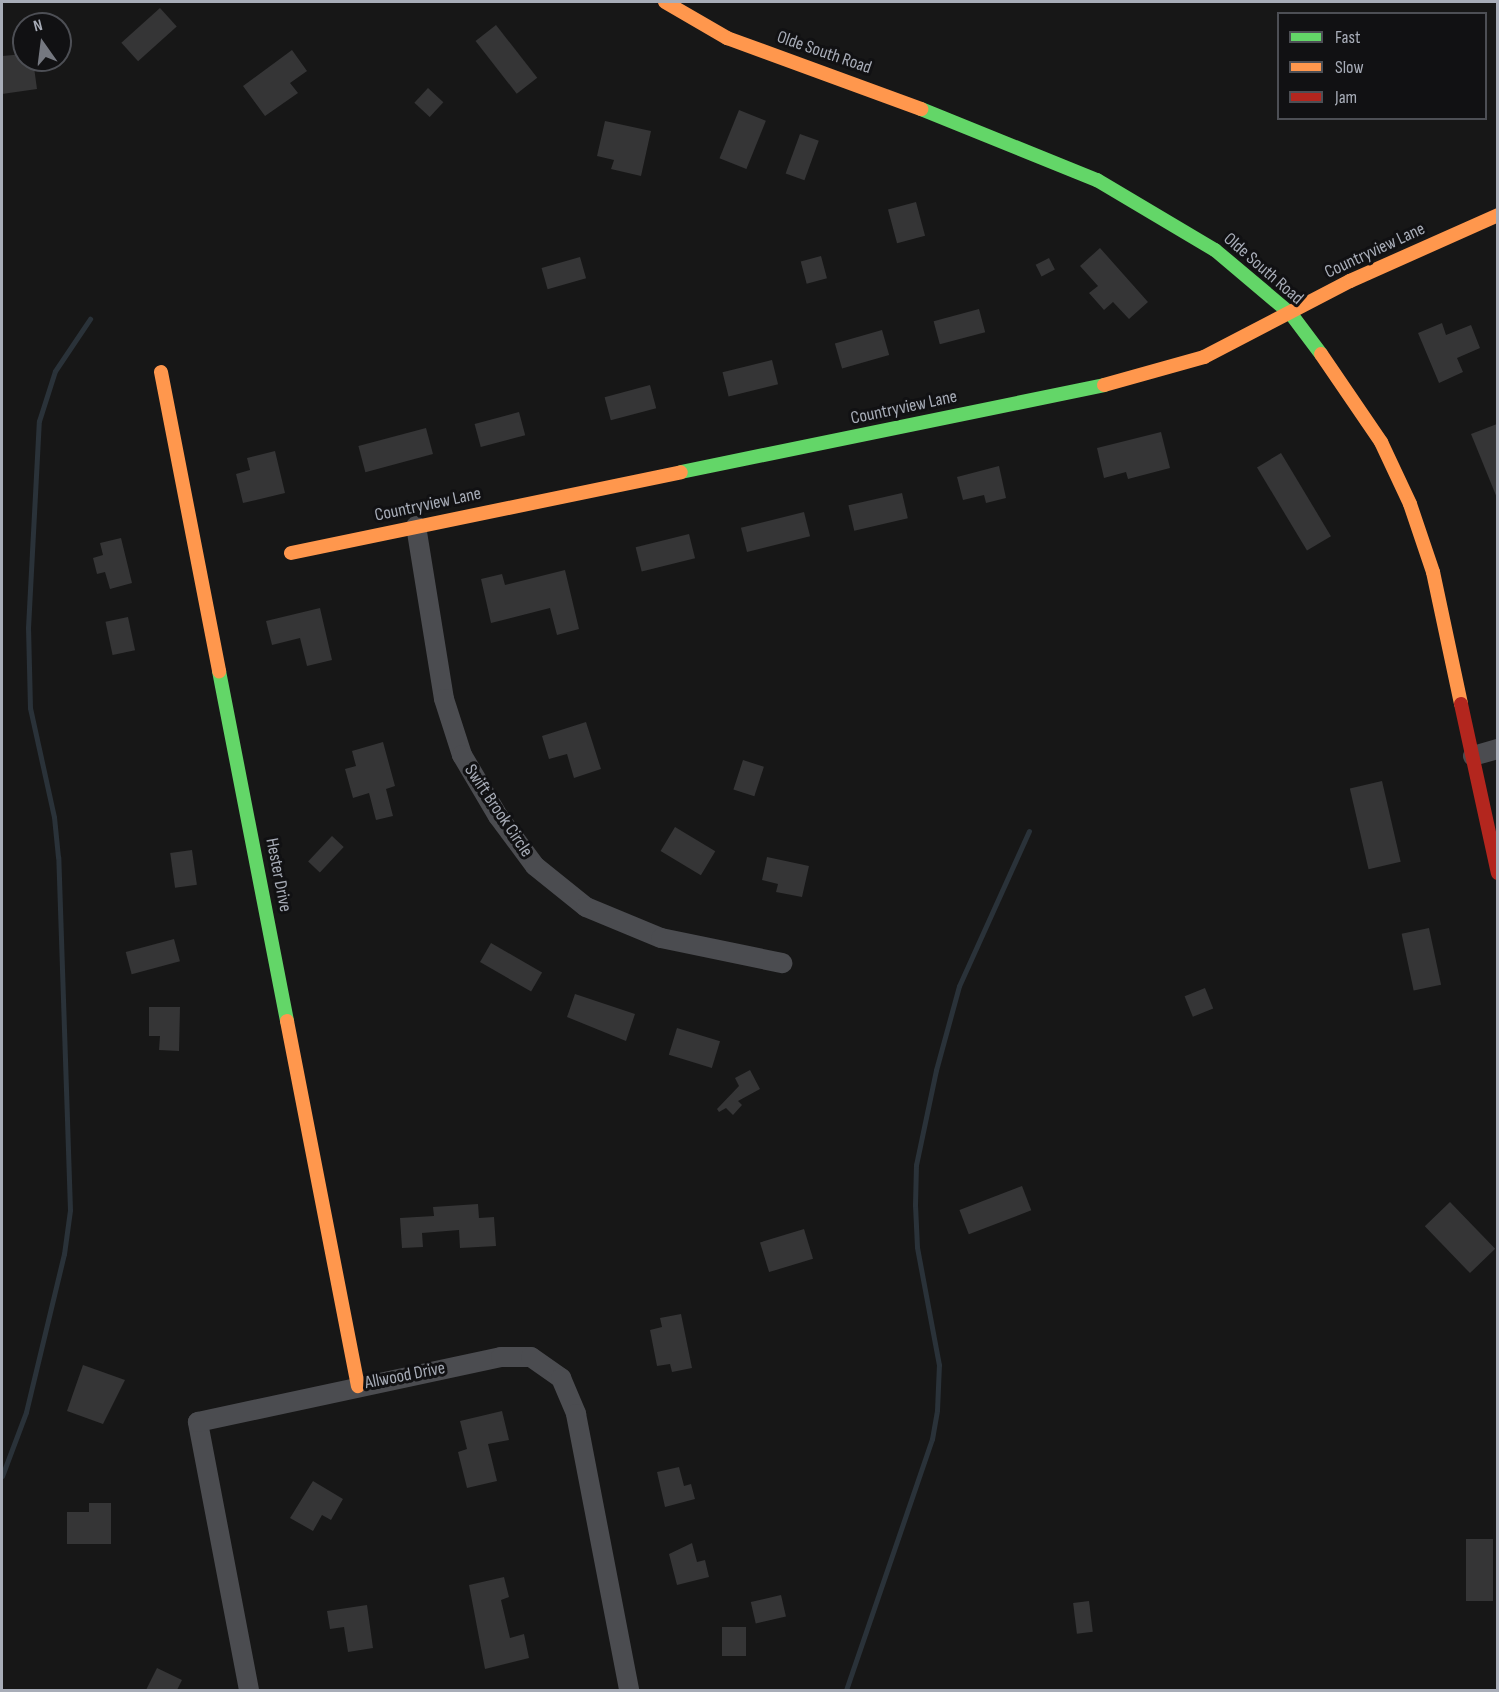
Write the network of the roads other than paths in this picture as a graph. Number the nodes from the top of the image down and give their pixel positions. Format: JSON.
{"nodes":[{"id":1,"x":665,"y":2,"type":"edge"},
{"id":2,"x":1497,"y":215,"type":"edge"},
{"id":3,"x":1291,"y":314,"type":"junction"},
{"id":4,"x":161,"y":372,"type":"dead end"},
{"id":5,"x":416,"y":526,"type":"junction"},
{"id":6,"x":291,"y":553,"type":"dead end"},
{"id":7,"x":1497,"y":749,"type":"edge"},
{"id":8,"x":1473,"y":756,"type":"junction"},
{"id":9,"x":1497,"y":873,"type":"edge"},
{"id":10,"x":782,"y":963,"type":"dead end"},
{"id":11,"x":358,"y":1386,"type":"junction"},
{"id":12,"x":249,"y":1690,"type":"edge"},
{"id":13,"x":629,"y":1690,"type":"edge"}],
"edges":[{"from":1,"to":3,"type":"street","name":"Olde South Road"},
{"from":2,"to":3,"type":"street","name":"Countryview Lane"},
{"from":3,"to":5,"type":"street","name":"Countryview Lane"},
{"from":3,"to":8,"type":"street","name":"Olde South Road"},
{"from":4,"to":11,"type":"street","name":"Hester Drive"},
{"from":5,"to":6,"type":"street","name":"Countryview Lane"},
{"from":5,"to":10,"type":"street","name":"Swift Brook Circle"},
{"from":7,"to":8,"type":"street"},
{"from":8,"to":9,"type":"street","name":"Olde South Road"},
{"from":11,"to":12,"type":"street","name":"Allwood Drive"},
{"from":11,"to":13,"type":"street","name":"Allwood Drive"}]}
